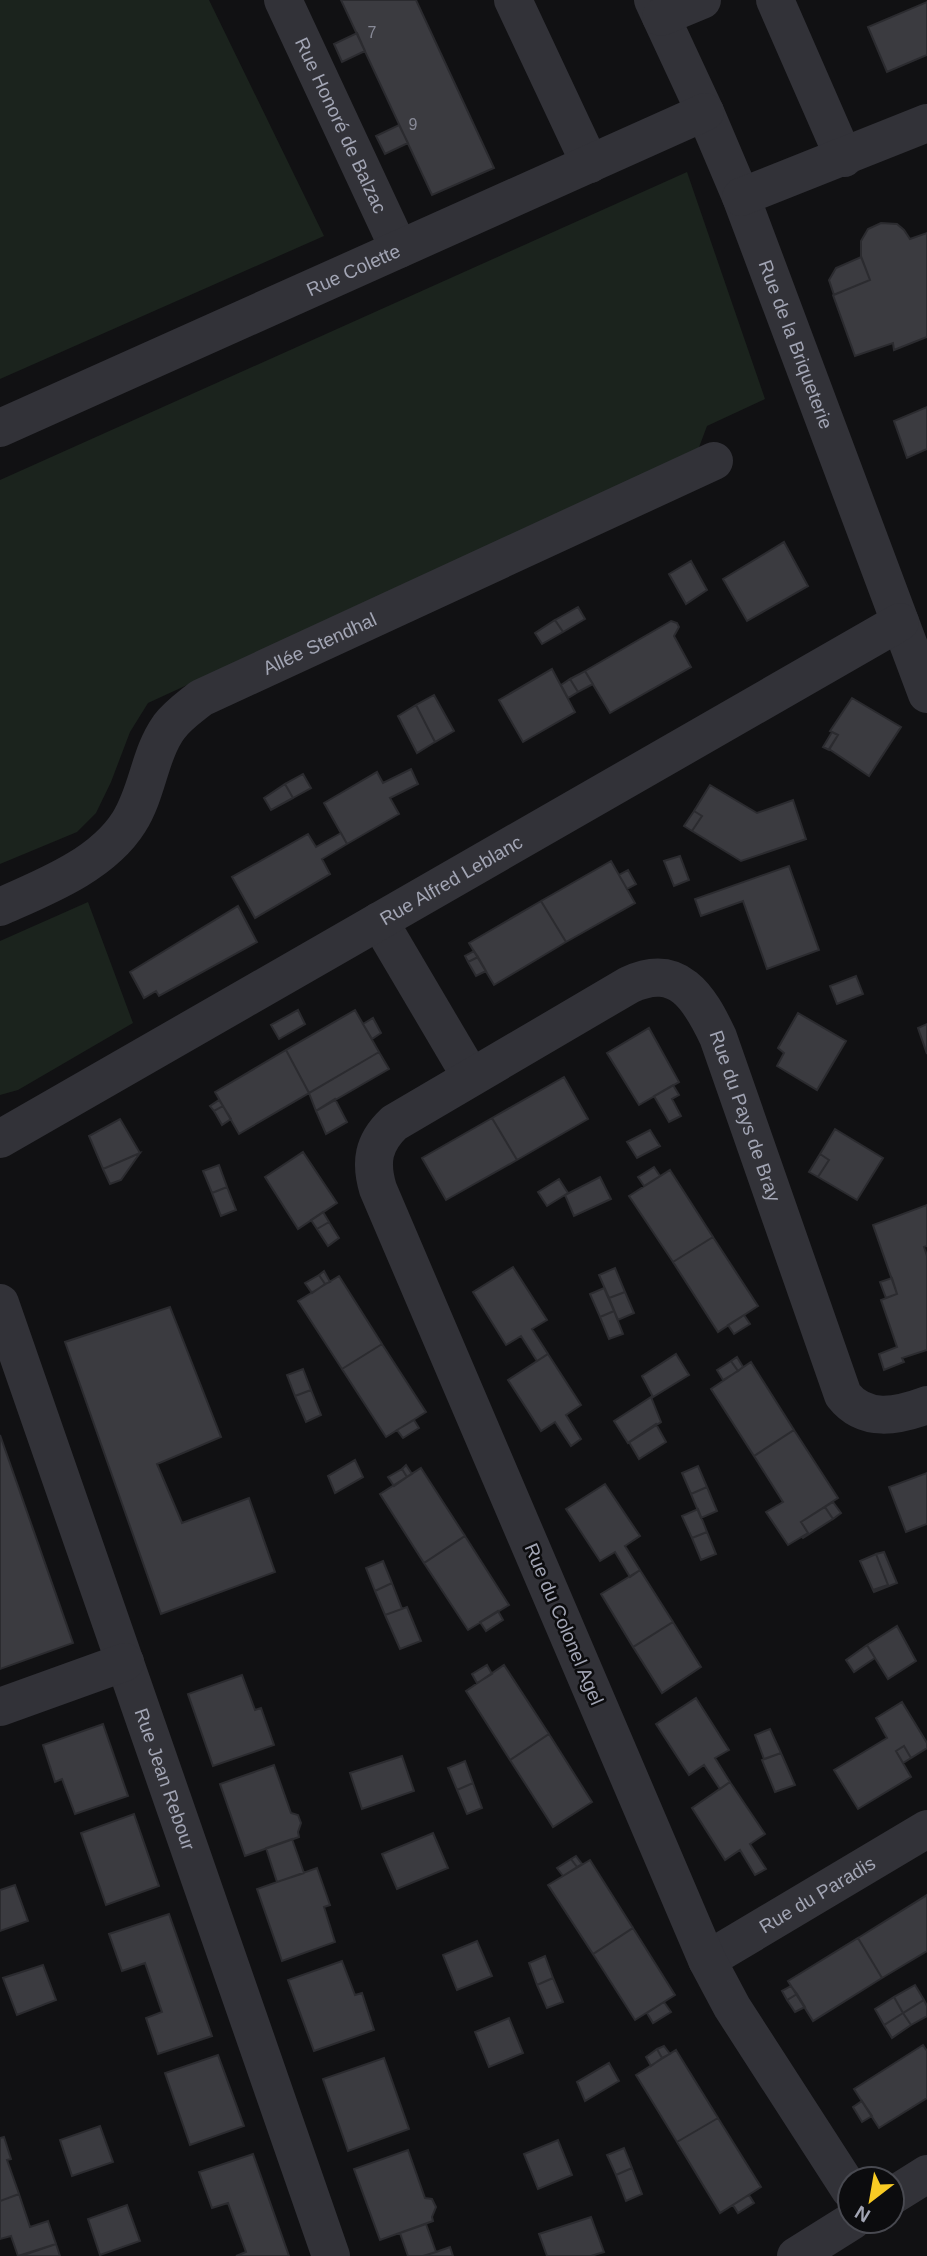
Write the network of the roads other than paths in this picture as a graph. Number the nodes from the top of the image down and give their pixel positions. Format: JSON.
{"nodes":[{"id":1,"x":283,"y":0,"type":"edge"},
{"id":2,"x":513,"y":0,"type":"edge"},
{"id":3,"x":702,"y":0,"type":"edge"},
{"id":4,"x":775,"y":0,"type":"edge"},
{"id":5,"x":657,"y":8,"type":"edge"},
{"id":6,"x":705,"y":112,"type":"junction"},
{"id":7,"x":927,"y":123,"type":"edge"},
{"id":8,"x":844,"y":158,"type":"junction"},
{"id":9,"x":590,"y":164,"type":"junction"},
{"id":10,"x":741,"y":197,"type":"junction"},
{"id":11,"x":399,"y":249,"type":"junction"},
{"id":12,"x":0,"y":428,"type":"edge"},
{"id":13,"x":714,"y":461,"type":"dead end"},
{"id":14,"x":900,"y":622,"type":"junction"},
{"id":15,"x":927,"y":694,"type":"edge"},
{"id":16,"x":0,"y":907,"type":"edge"},
{"id":17,"x":379,"y":921,"type":"junction"},
{"id":18,"x":471,"y":1077,"type":"junction"},
{"id":19,"x":0,"y":1139,"type":"edge"},
{"id":20,"x":0,"y":1303,"type":"edge"},
{"id":21,"x":927,"y":1405,"type":"edge"},
{"id":22,"x":125,"y":1662,"type":"junction"},
{"id":23,"x":0,"y":1707,"type":"edge"},
{"id":24,"x":927,"y":1829,"type":"edge"},
{"id":25,"x":707,"y":1960,"type":"junction"},
{"id":26,"x":836,"y":2168,"type":"edge"},
{"id":27,"x":927,"y":2174,"type":"edge"},
{"id":28,"x":906,"y":2187,"type":"edge"},
{"id":29,"x":836,"y":2232,"type":"edge"},
{"id":30,"x":807,"y":2253,"type":"edge"},
{"id":31,"x":331,"y":2256,"type":"edge"}],
"edges":[{"from":1,"to":11,"type":"street","name":"Rue Honoré de Balzac"},
{"from":2,"to":9,"type":"street"},
{"from":3,"to":5,"type":"street"},
{"from":4,"to":8,"type":"street"},
{"from":5,"to":6,"type":"street","name":"Rue de la Briqueterie"},
{"from":6,"to":9,"type":"street","name":"Rue Colette"},
{"from":6,"to":10,"type":"street","name":"Rue de la Briqueterie"},
{"from":7,"to":8,"type":"street"},
{"from":8,"to":10,"type":"street"},
{"from":9,"to":11,"type":"street","name":"Rue Colette"},
{"from":10,"to":14,"type":"street","name":"Rue de la Briqueterie"},
{"from":11,"to":12,"type":"street","name":"Rue Colette"},
{"from":13,"to":16,"type":"street","name":"Allée Stendhal"},
{"from":14,"to":15,"type":"street","name":"Rue de la Briqueterie"},
{"from":14,"to":17,"type":"street","name":"Rue Alfred Leblanc"},
{"from":17,"to":18,"type":"street"},
{"from":17,"to":19,"type":"street","name":"Rue Alfred Leblanc"},
{"from":18,"to":21,"type":"street","name":"Rue du Pays de Bray"},
{"from":18,"to":25,"type":"street","name":"Rue du Colonel Agel"},
{"from":20,"to":22,"type":"street","name":"Rue Jean Rebour"},
{"from":22,"to":23,"type":"street"},
{"from":22,"to":31,"type":"street","name":"Rue Jean Rebour"},
{"from":24,"to":25,"type":"street","name":"Rue du Paradis"},
{"from":25,"to":26,"type":"street","name":"Rue du Colonel Agel"},
{"from":27,"to":28,"type":"street"},
{"from":29,"to":30,"type":"street"}]}
